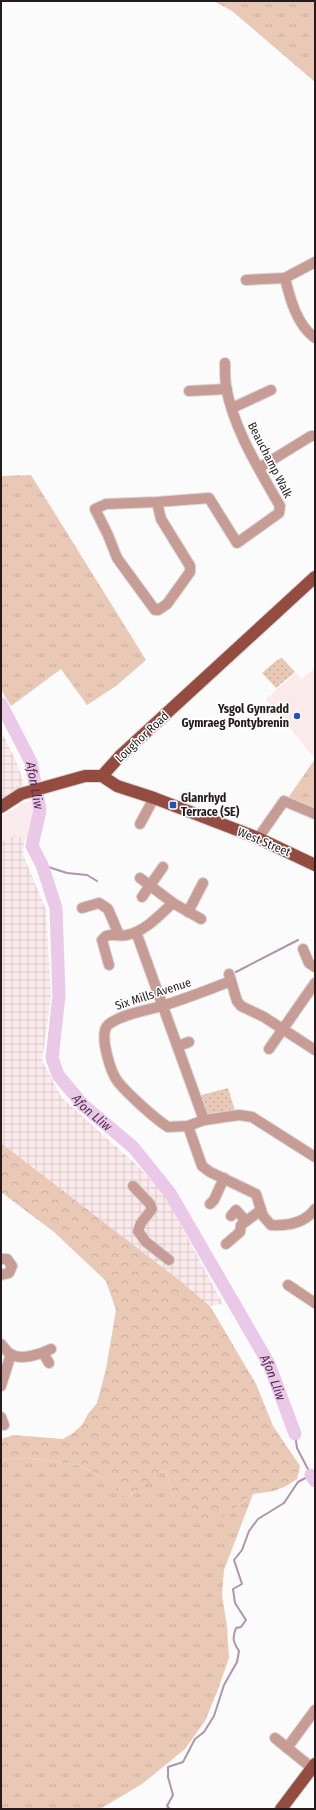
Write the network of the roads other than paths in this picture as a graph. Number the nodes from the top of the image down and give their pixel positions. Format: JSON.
{"nodes":[{"id":1,"x":315,"y":262,"type":"edge"},
{"id":2,"x":285,"y":278,"type":"junction"},
{"id":3,"x":246,"y":280,"type":"dead end"},
{"id":4,"x":315,"y":338,"type":"edge"},
{"id":5,"x":225,"y":362,"type":"dead end"},
{"id":6,"x":227,"y":389,"type":"junction"},
{"id":7,"x":271,"y":390,"type":"dead end"},
{"id":8,"x":189,"y":391,"type":"dead end"},
{"id":9,"x":232,"y":408,"type":"junction"},
{"id":10,"x":315,"y":436,"type":"edge"},
{"id":11,"x":259,"y":468,"type":"junction"},
{"id":12,"x":157,"y":502,"type":"junction"},
{"id":13,"x":315,"y":578,"type":"edge"},
{"id":14,"x":102,"y":776,"type":"junction"},
{"id":15,"x":154,"y":798,"type":"junction"},
{"id":16,"x":1,"y":807,"type":"edge"},
{"id":17,"x":315,"y":814,"type":"edge"},
{"id":18,"x":140,"y":824,"type":"dead end"},
{"id":19,"x":258,"y":838,"type":"junction"},
{"id":20,"x":315,"y":865,"type":"edge"},
{"id":21,"x":163,"y":867,"type":"dead end"},
{"id":22,"x":140,"y":878,"type":"dead end"},
{"id":23,"x":203,"y":883,"type":"dead end"},
{"id":24,"x":150,"y":886,"type":"junction"},
{"id":25,"x":142,"y":897,"type":"dead end"},
{"id":26,"x":173,"y":903,"type":"junction"},
{"id":27,"x":82,"y":908,"type":"dead end"},
{"id":28,"x":188,"y":912,"type":"junction"},
{"id":29,"x":201,"y":919,"type":"dead end"},
{"id":30,"x":136,"y":932,"type":"junction"},
{"id":31,"x":119,"y":935,"type":"junction"},
{"id":32,"x":303,"y":949,"type":"dead end"},
{"id":33,"x":110,"y":965,"type":"dead end"},
{"id":34,"x":315,"y":967,"type":"edge"},
{"id":35,"x":315,"y":983,"type":"edge"},
{"id":36,"x":164,"y":1005,"type":"junction"},
{"id":37,"x":282,"y":1030,"type":"junction"},
{"id":38,"x":188,"y":1042,"type":"dead end"},
{"id":39,"x":178,"y":1046,"type":"junction"},
{"id":40,"x":269,"y":1049,"type":"dead end"},
{"id":41,"x":315,"y":1050,"type":"edge"},
{"id":42,"x":204,"y":1120,"type":"junction"},
{"id":43,"x":188,"y":1126,"type":"junction"},
{"id":44,"x":314,"y":1153,"type":"edge"},
{"id":45,"x":224,"y":1178,"type":"junction"},
{"id":46,"x":133,"y":1186,"type":"dead end"},
{"id":47,"x":210,"y":1204,"type":"dead end"},
{"id":48,"x":315,"y":1209,"type":"edge"},
{"id":49,"x":261,"y":1210,"type":"junction"},
{"id":50,"x":231,"y":1216,"type":"dead end"},
{"id":51,"x":246,"y":1221,"type":"junction"},
{"id":52,"x":226,"y":1244,"type":"dead end"},
{"id":53,"x":1,"y":1259,"type":"edge"},
{"id":54,"x":169,"y":1260,"type":"dead end"},
{"id":55,"x":1,"y":1275,"type":"edge"},
{"id":56,"x":288,"y":1285,"type":"dead end"},
{"id":57,"x":315,"y":1303,"type":"edge"},
{"id":58,"x":1,"y":1344,"type":"edge"},
{"id":59,"x":11,"y":1354,"type":"junction"},
{"id":60,"x":49,"y":1363,"type":"dead end"},
{"id":61,"x":1,"y":1386,"type":"edge"},
{"id":62,"x":315,"y":1710,"type":"edge"},
{"id":63,"x":275,"y":1738,"type":"dead end"},
{"id":64,"x":287,"y":1748,"type":"junction"},
{"id":65,"x":314,"y":1766,"type":"edge"},
{"id":66,"x":281,"y":1809,"type":"edge"}],
"edges":[{"from":1,"to":2,"type":"street"},
{"from":2,"to":3,"type":"street"},
{"from":2,"to":4,"type":"street"},
{"from":5,"to":6,"type":"street","name":"Beauchamp Walk"},
{"from":6,"to":8,"type":"street"},
{"from":6,"to":9,"type":"street","name":"Beauchamp Walk"},
{"from":7,"to":9,"type":"street"},
{"from":9,"to":11,"type":"street","name":"Beauchamp Walk"},
{"from":10,"to":11,"type":"street"},
{"from":11,"to":12,"type":"street","name":"Beauchamp Walk"},
{"from":12,"to":12,"type":"street","name":"Beauchamp Walk"},
{"from":13,"to":14,"type":"main road","name":"Loughor Road"},
{"from":14,"to":15,"type":"main road","name":"West Street"},
{"from":14,"to":16,"type":"main road"},
{"from":15,"to":18,"type":"street"},
{"from":15,"to":19,"type":"main road","name":"West Street"},
{"from":17,"to":19,"type":"street"},
{"from":19,"to":20,"type":"main road","name":"West Street"},
{"from":21,"to":24,"type":"street"},
{"from":22,"to":24,"type":"street"},
{"from":23,"to":28,"type":"street"},
{"from":24,"to":25,"type":"street"},
{"from":24,"to":26,"type":"street"},
{"from":26,"to":28,"type":"street"},
{"from":26,"to":30,"type":"street"},
{"from":27,"to":31,"type":"street"},
{"from":28,"to":29,"type":"street"},
{"from":30,"to":31,"type":"street"},
{"from":30,"to":36,"type":"street"},
{"from":31,"to":33,"type":"street"},
{"from":32,"to":34,"type":"street"},
{"from":35,"to":37,"type":"street"},
{"from":36,"to":37,"type":"street","name":"Six Mills Avenue"},
{"from":36,"to":39,"type":"street"},
{"from":36,"to":43,"type":"street","name":"Six Mills Avenue"},
{"from":37,"to":40,"type":"street"},
{"from":37,"to":41,"type":"street"},
{"from":38,"to":39,"type":"street"},
{"from":39,"to":42,"type":"street"},
{"from":42,"to":43,"type":"street","name":"Six Mills Avenue"},
{"from":42,"to":44,"type":"street","name":"Six Mills Avenue"},
{"from":43,"to":45,"type":"street"},
{"from":45,"to":47,"type":"street"},
{"from":45,"to":49,"type":"street"},
{"from":46,"to":54,"type":"street"},
{"from":48,"to":49,"type":"street"},
{"from":49,"to":51,"type":"street"},
{"from":50,"to":51,"type":"street"},
{"from":51,"to":52,"type":"street"},
{"from":53,"to":55,"type":"street"},
{"from":56,"to":57,"type":"street"},
{"from":58,"to":59,"type":"street"},
{"from":59,"to":60,"type":"street"},
{"from":59,"to":61,"type":"street"},
{"from":62,"to":64,"type":"street"},
{"from":63,"to":64,"type":"street"},
{"from":64,"to":65,"type":"street"},
{"from":65,"to":66,"type":"main road"}]}
